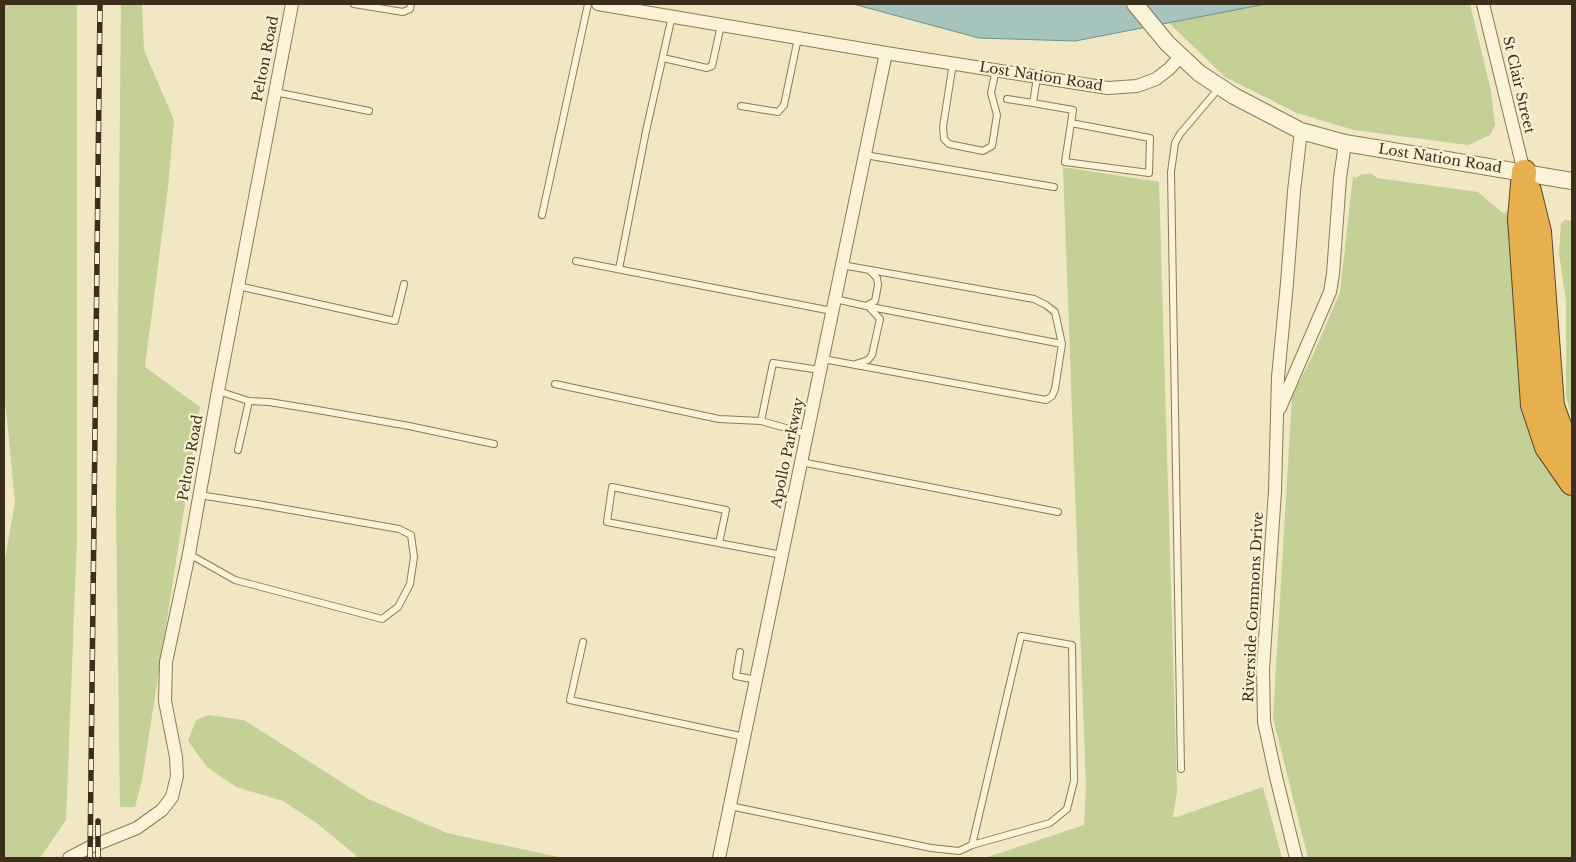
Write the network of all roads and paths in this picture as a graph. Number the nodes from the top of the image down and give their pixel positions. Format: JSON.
{"nodes":[{"id":1,"x":292,"y":4,"type":"edge"},
{"id":2,"x":354,"y":4,"type":"edge"},
{"id":3,"x":411,"y":4,"type":"edge"},
{"id":4,"x":588,"y":4,"type":"edge"},
{"id":5,"x":598,"y":4,"type":"edge"},
{"id":6,"x":1135,"y":4,"type":"edge"},
{"id":7,"x":1483,"y":4,"type":"edge"},
{"id":8,"x":672,"y":16,"type":"junction"},
{"id":9,"x":721,"y":25,"type":"junction"},
{"id":10,"x":798,"y":38,"type":"junction"},
{"id":11,"x":886,"y":53,"type":"junction"},
{"id":12,"x":1180,"y":57,"type":"junction"},
{"id":13,"x":663,"y":58,"type":"junction"},
{"id":14,"x":953,"y":63,"type":"junction"},
{"id":15,"x":996,"y":69,"type":"junction"},
{"id":16,"x":1037,"y":77,"type":"junction"},
{"id":17,"x":1220,"y":87,"type":"junction"},
{"id":18,"x":275,"y":92,"type":"junction"},
{"id":19,"x":1007,"y":99,"type":"dead end"},
{"id":20,"x":1033,"y":103,"type":"junction"},
{"id":21,"x":741,"y":106,"type":"dead end"},
{"id":22,"x":369,"y":111,"type":"dead end"},
{"id":23,"x":1071,"y":123,"type":"junction"},
{"id":24,"x":1301,"y":131,"type":"junction"},
{"id":25,"x":1345,"y":144,"type":"junction"},
{"id":26,"x":864,"y":155,"type":"junction"},
{"id":27,"x":1524,"y":172,"type":"junction"},
{"id":28,"x":1572,"y":181,"type":"edge"},
{"id":29,"x":1054,"y":187,"type":"dead end"},
{"id":30,"x":542,"y":215,"type":"dead end"},
{"id":31,"x":576,"y":261,"type":"dead end"},
{"id":32,"x":842,"y":265,"type":"junction"},
{"id":33,"x":619,"y":269,"type":"junction"},
{"id":34,"x":868,"y":270,"type":"junction"},
{"id":35,"x":404,"y":284,"type":"dead end"},
{"id":36,"x":238,"y":286,"type":"junction"},
{"id":37,"x":834,"y":305,"type":"junction"},
{"id":38,"x":866,"y":306,"type":"junction"},
{"id":39,"x":1062,"y":344,"type":"junction"},
{"id":40,"x":821,"y":364,"type":"junction"},
{"id":41,"x":855,"y":365,"type":"junction"},
{"id":42,"x":555,"y":384,"type":"dead end"},
{"id":43,"x":218,"y":391,"type":"junction"},
{"id":44,"x":248,"y":401,"type":"junction"},
{"id":45,"x":1278,"y":413,"type":"junction"},
{"id":46,"x":761,"y":421,"type":"junction"},
{"id":47,"x":807,"y":434,"type":"junction"},
{"id":48,"x":494,"y":444,"type":"dead end"},
{"id":49,"x":238,"y":450,"type":"dead end"},
{"id":50,"x":1572,"y":461,"type":"edge"},
{"id":51,"x":801,"y":462,"type":"junction"},
{"id":52,"x":1572,"y":483,"type":"edge"},
{"id":53,"x":199,"y":495,"type":"junction"},
{"id":54,"x":1058,"y":512,"type":"dead end"},
{"id":55,"x":720,"y":543,"type":"junction"},
{"id":56,"x":189,"y":554,"type":"junction"},
{"id":57,"x":782,"y":555,"type":"junction"},
{"id":58,"x":583,"y":642,"type":"dead end"},
{"id":59,"x":740,"y":652,"type":"dead end"},
{"id":60,"x":756,"y":680,"type":"junction"},
{"id":61,"x":744,"y":737,"type":"junction"},
{"id":62,"x":1182,"y":768,"type":"dead end"},
{"id":63,"x":730,"y":806,"type":"junction"},
{"id":64,"x":972,"y":845,"type":"junction"},
{"id":65,"x":68,"y":858,"type":"edge"},
{"id":66,"x":719,"y":858,"type":"edge"},
{"id":67,"x":1296,"y":858,"type":"edge"}],
"edges":[{"from":1,"to":18,"type":"street","name":"Pelton Road"},
{"from":2,"to":3,"type":"lane"},
{"from":4,"to":30,"type":"lane"},
{"from":5,"to":8,"type":"street","name":"Lost Nation Road"},
{"from":6,"to":12,"type":"street"},
{"from":7,"to":27,"type":"street","name":"St Clair Street"},
{"from":8,"to":9,"type":"street","name":"Lost Nation Road"},
{"from":8,"to":13,"type":"lane"},
{"from":9,"to":10,"type":"street","name":"Lost Nation Road"},
{"from":9,"to":13,"type":"lane"},
{"from":10,"to":11,"type":"street","name":"Lost Nation Road"},
{"from":10,"to":21,"type":"lane"},
{"from":11,"to":14,"type":"street","name":"Lost Nation Road"},
{"from":11,"to":26,"type":"street","name":"Apollo Parkway"},
{"from":12,"to":16,"type":"street","name":"Lost Nation Road"},
{"from":12,"to":17,"type":"street","name":"Lost Nation Road"},
{"from":13,"to":33,"type":"lane"},
{"from":14,"to":15,"type":"street","name":"Lost Nation Road"},
{"from":14,"to":15,"type":"lane"},
{"from":15,"to":16,"type":"street","name":"Lost Nation Road"},
{"from":16,"to":20,"type":"lane"},
{"from":17,"to":24,"type":"street","name":"Lost Nation Road"},
{"from":17,"to":62,"type":"lane"},
{"from":18,"to":22,"type":"lane"},
{"from":18,"to":36,"type":"street","name":"Pelton Road"},
{"from":19,"to":20,"type":"lane"},
{"from":20,"to":23,"type":"lane"},
{"from":23,"to":23,"type":"lane"},
{"from":24,"to":25,"type":"street","name":"Lost Nation Road"},
{"from":24,"to":45,"type":"street","name":"Riverside Commons Drive"},
{"from":25,"to":27,"type":"street","name":"Lost Nation Road"},
{"from":25,"to":45,"type":"street","name":"Riverside Commons Drive"},
{"from":26,"to":29,"type":"lane"},
{"from":26,"to":32,"type":"street","name":"Apollo Parkway"},
{"from":27,"to":28,"type":"street","name":"Lost Nation Road"},
{"from":27,"to":50,"type":"highway"},
{"from":27,"to":52,"type":"highway"},
{"from":31,"to":33,"type":"lane"},
{"from":32,"to":34,"type":"lane"},
{"from":32,"to":37,"type":"street","name":"Apollo Parkway"},
{"from":33,"to":37,"type":"lane"},
{"from":34,"to":38,"type":"lane"},
{"from":34,"to":39,"type":"lane"},
{"from":35,"to":36,"type":"lane"},
{"from":36,"to":43,"type":"street","name":"Pelton Road"},
{"from":37,"to":38,"type":"lane"},
{"from":37,"to":40,"type":"street","name":"Apollo Parkway"},
{"from":38,"to":39,"type":"lane"},
{"from":38,"to":41,"type":"lane"},
{"from":39,"to":41,"type":"lane"},
{"from":40,"to":41,"type":"lane"},
{"from":40,"to":46,"type":"lane"},
{"from":40,"to":47,"type":"street","name":"Apollo Parkway"},
{"from":42,"to":46,"type":"lane"},
{"from":43,"to":44,"type":"lane"},
{"from":43,"to":53,"type":"street","name":"Pelton Road"},
{"from":44,"to":48,"type":"lane"},
{"from":44,"to":49,"type":"lane"},
{"from":45,"to":67,"type":"street","name":"Riverside Commons Drive"},
{"from":46,"to":47,"type":"lane"},
{"from":47,"to":51,"type":"street","name":"Apollo Parkway"},
{"from":51,"to":54,"type":"lane"},
{"from":51,"to":57,"type":"street","name":"Apollo Parkway"},
{"from":53,"to":56,"type":"street","name":"Pelton Road"},
{"from":53,"to":56,"type":"lane"},
{"from":55,"to":55,"type":"lane"},
{"from":55,"to":57,"type":"lane"},
{"from":56,"to":65,"type":"street","name":"Pelton Road"},
{"from":57,"to":60,"type":"street","name":"Apollo Parkway"},
{"from":58,"to":61,"type":"lane"},
{"from":59,"to":60,"type":"lane"},
{"from":60,"to":61,"type":"street","name":"Apollo Parkway"},
{"from":61,"to":63,"type":"street","name":"Apollo Parkway"},
{"from":63,"to":64,"type":"lane"},
{"from":63,"to":66,"type":"street","name":"Apollo Parkway"},
{"from":64,"to":64,"type":"lane"}]}
